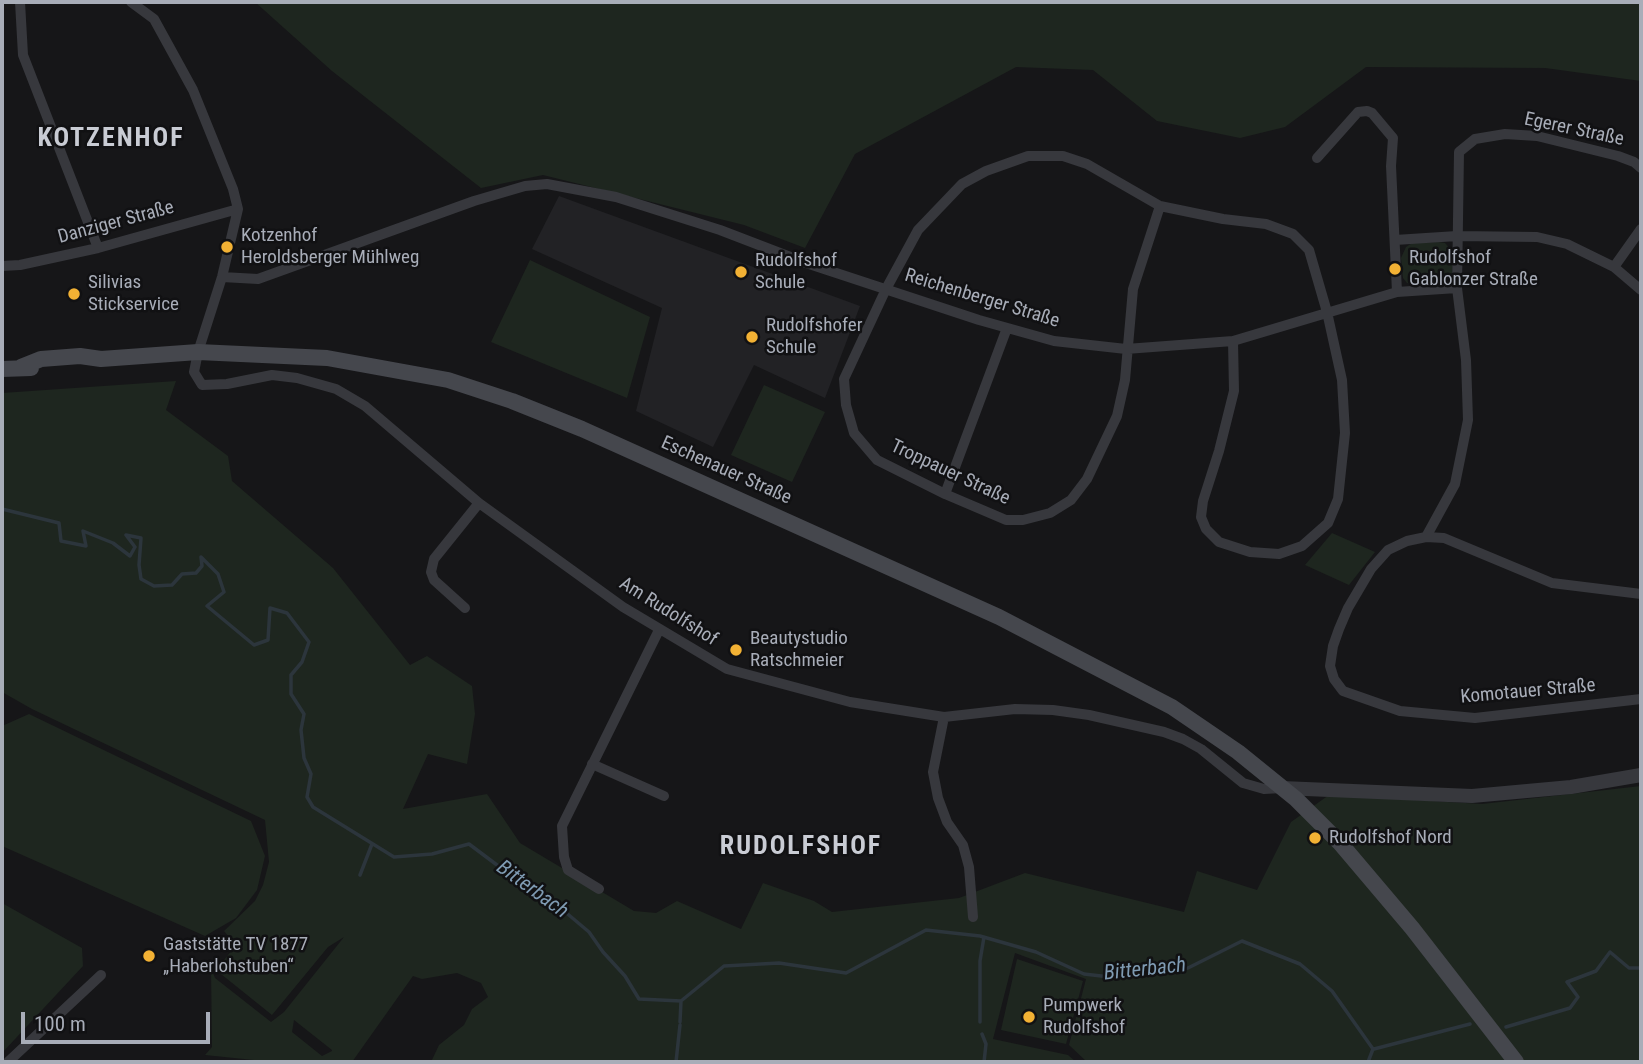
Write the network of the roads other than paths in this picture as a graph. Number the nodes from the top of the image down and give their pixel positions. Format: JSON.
{"nodes":[{"id":1,"x":20,"y":2,"type":"edge"},
{"id":2,"x":131,"y":2,"type":"edge"},
{"id":3,"x":1317,"y":158,"type":"dead end"},
{"id":4,"x":1641,"y":168,"type":"edge"},
{"id":5,"x":1160,"y":206,"type":"junction"},
{"id":6,"x":238,"y":209,"type":"junction"},
{"id":7,"x":1641,"y":229,"type":"edge"},
{"id":8,"x":1457,"y":236,"type":"junction"},
{"id":9,"x":1395,"y":240,"type":"junction"},
{"id":10,"x":98,"y":247,"type":"junction"},
{"id":11,"x":2,"y":266,"type":"edge"},
{"id":12,"x":1614,"y":267,"type":"junction"},
{"id":13,"x":222,"y":277,"type":"junction"},
{"id":14,"x":1457,"y":288,"type":"junction"},
{"id":15,"x":886,"y":289,"type":"junction"},
{"id":16,"x":1641,"y":290,"type":"edge"},
{"id":17,"x":1397,"y":292,"type":"junction"},
{"id":18,"x":1327,"y":312,"type":"junction"},
{"id":19,"x":1007,"y":328,"type":"junction"},
{"id":20,"x":1233,"y":341,"type":"junction"},
{"id":21,"x":1126,"y":349,"type":"junction"},
{"id":22,"x":198,"y":352,"type":"junction"},
{"id":23,"x":2,"y":369,"type":"edge"},
{"id":24,"x":945,"y":494,"type":"junction"},
{"id":25,"x":480,"y":503,"type":"junction"},
{"id":26,"x":1426,"y":537,"type":"junction"},
{"id":27,"x":1641,"y":594,"type":"edge"},
{"id":28,"x":465,"y":608,"type":"dead end"},
{"id":29,"x":659,"y":630,"type":"junction"},
{"id":30,"x":1641,"y":699,"type":"edge"},
{"id":31,"x":944,"y":717,"type":"junction"},
{"id":32,"x":592,"y":764,"type":"junction"},
{"id":33,"x":1641,"y":775,"type":"edge"},
{"id":34,"x":1282,"y":788,"type":"junction"},
{"id":35,"x":664,"y":796,"type":"dead end"},
{"id":36,"x":599,"y":889,"type":"dead end"},
{"id":37,"x":972,"y":917,"type":"dead end"},
{"id":38,"x":101,"y":975,"type":"dead end"},
{"id":39,"x":8,"y":1062,"type":"edge"},
{"id":40,"x":1516,"y":1062,"type":"edge"}],
"edges":[{"from":1,"to":10,"type":"street"},
{"from":2,"to":6,"type":"street"},
{"from":3,"to":9,"type":"street"},
{"from":4,"to":8,"type":"street","name":"Egerer Straße"},
{"from":5,"to":15,"type":"street","name":"Troppauer Straße"},
{"from":5,"to":18,"type":"street","name":"Troppauer Straße"},
{"from":5,"to":21,"type":"street","name":"Troppauer Straße"},
{"from":6,"to":10,"type":"street","name":"Danziger Straße"},
{"from":6,"to":13,"type":"street"},
{"from":7,"to":12,"type":"street"},
{"from":8,"to":9,"type":"street"},
{"from":8,"to":12,"type":"street"},
{"from":8,"to":14,"type":"street","name":"Egerer Straße"},
{"from":9,"to":17,"type":"street"},
{"from":10,"to":11,"type":"street","name":"Danziger Straße"},
{"from":12,"to":16,"type":"street"},
{"from":13,"to":15,"type":"street","name":"Reichenberger Straße"},
{"from":13,"to":22,"type":"street"},
{"from":14,"to":17,"type":"street","name":"Reichenberger Straße"},
{"from":14,"to":26,"type":"street","name":"Egerer Straße"},
{"from":15,"to":19,"type":"street","name":"Reichenberger Straße"},
{"from":15,"to":24,"type":"street","name":"Troppauer Straße"},
{"from":17,"to":18,"type":"street","name":"Reichenberger Straße"},
{"from":18,"to":20,"type":"street","name":"Reichenberger Straße"},
{"from":18,"to":20,"type":"street","name":"Troppauer Straße"},
{"from":19,"to":21,"type":"street","name":"Reichenberger Straße"},
{"from":19,"to":24,"type":"street"},
{"from":20,"to":21,"type":"street","name":"Reichenberger Straße"},
{"from":21,"to":24,"type":"street","name":"Troppauer Straße"},
{"from":22,"to":23,"type":"main road","name":"Eschenauer Straße"},
{"from":22,"to":25,"type":"street","name":"Am Rudolfshof"},
{"from":22,"to":34,"type":"main road","name":"Eschenauer Straße"},
{"from":25,"to":28,"type":"street"},
{"from":25,"to":29,"type":"street","name":"Am Rudolfshof"},
{"from":26,"to":27,"type":"street"},
{"from":26,"to":30,"type":"street","name":"Komotauer Straße"},
{"from":29,"to":31,"type":"street","name":"Am Rudolfshof"},
{"from":29,"to":32,"type":"street"},
{"from":31,"to":34,"type":"street","name":"Am Rudolfshof"},
{"from":31,"to":37,"type":"street"},
{"from":32,"to":35,"type":"street"},
{"from":32,"to":36,"type":"street"},
{"from":33,"to":34,"type":"street"},
{"from":34,"to":40,"type":"main road","name":"Eschenauer Straße"},
{"from":38,"to":39,"type":"street"}]}
